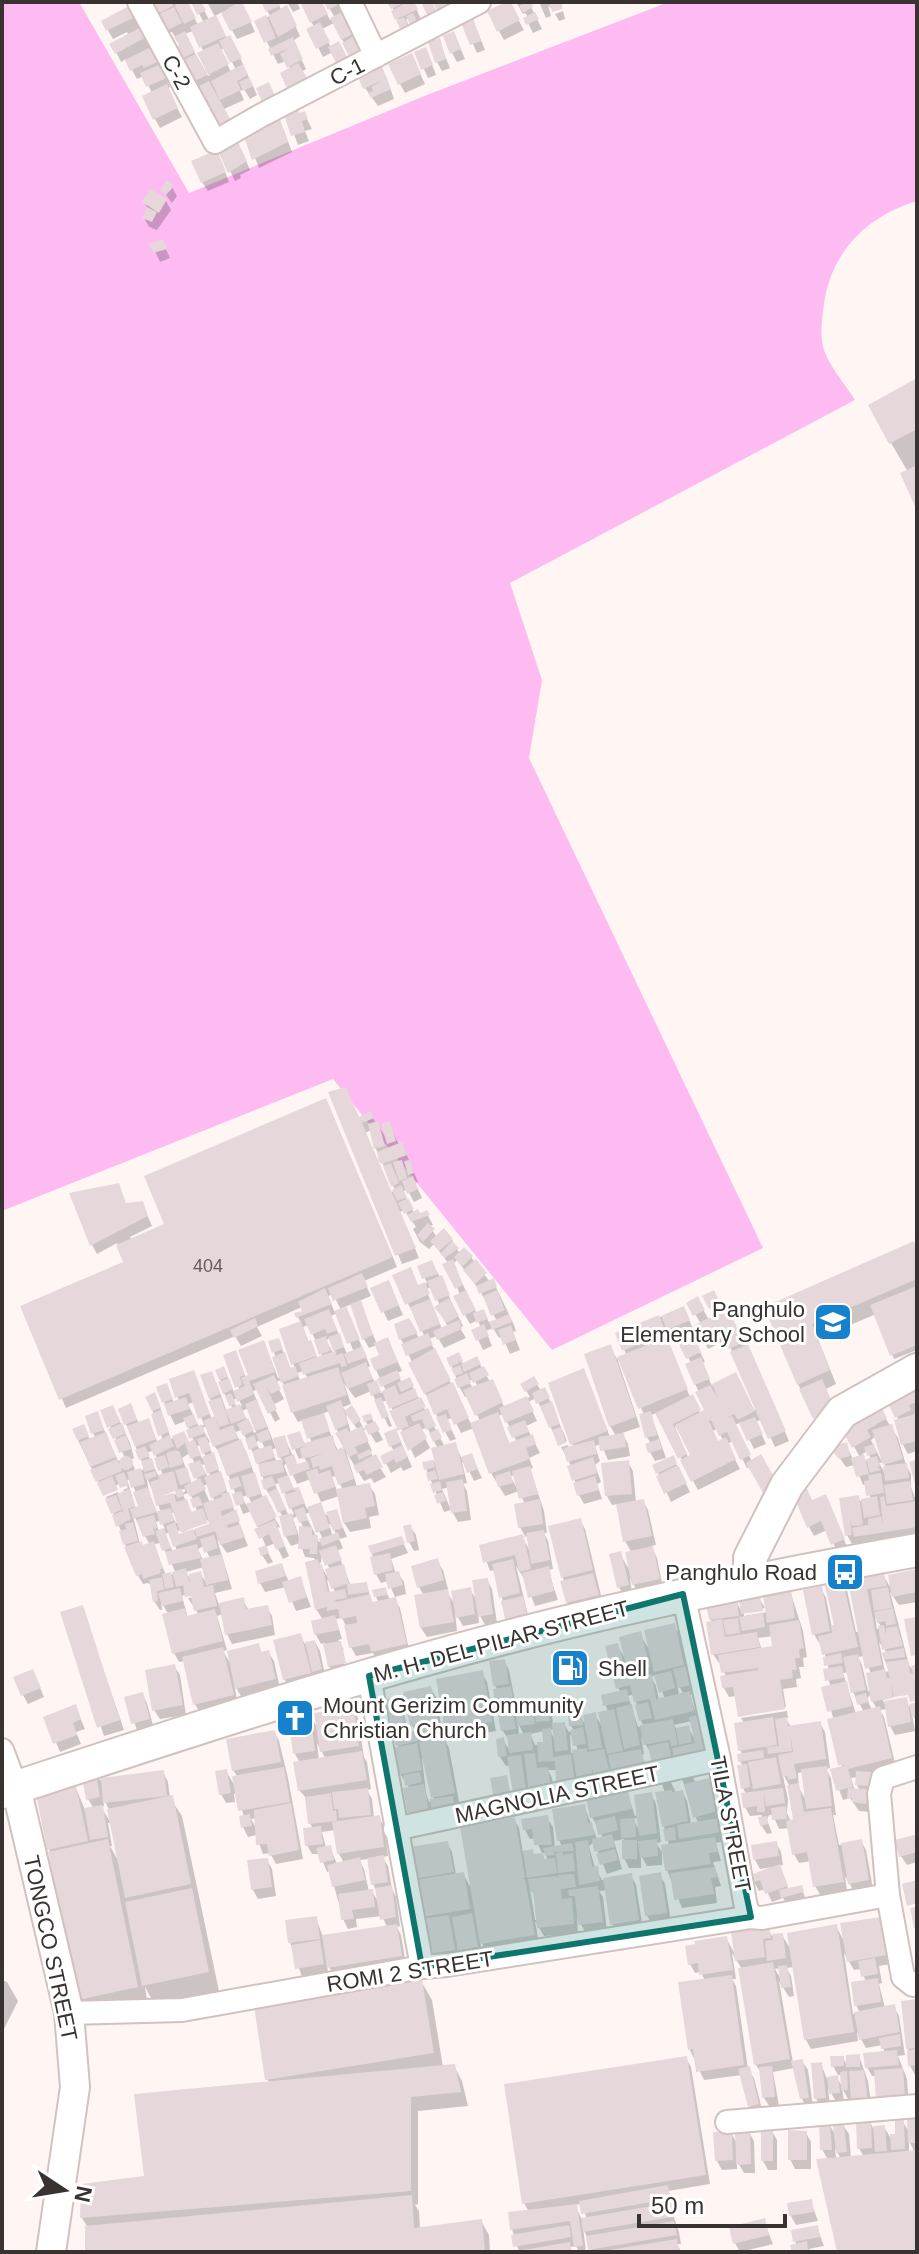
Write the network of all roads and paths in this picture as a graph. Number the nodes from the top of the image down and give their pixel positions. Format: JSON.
{"nodes":[{"id":1,"x":139,"y":2,"type":"edge"},
{"id":2,"x":350,"y":2,"type":"edge"},
{"id":3,"x":479,"y":2,"type":"edge"},
{"id":4,"x":376,"y":56,"type":"junction"},
{"id":5,"x":215,"y":142,"type":"joint"},
{"id":6,"x":917,"y":1370,"type":"edge"},
{"id":7,"x":917,"y":1550,"type":"edge"},
{"id":8,"x":750,"y":1580,"type":"junction"},
{"id":9,"x":683,"y":1594,"type":"junction"},
{"id":10,"x":369,"y":1676,"type":"junction"},
{"id":11,"x":2,"y":1750,"type":"edge"},
{"id":12,"x":719,"y":1759,"type":"junction"},
{"id":13,"x":917,"y":1767,"type":"edge"},
{"id":14,"x":9,"y":1790,"type":"edge"},
{"id":15,"x":395,"y":1829,"type":"junction"},
{"id":16,"x":888,"y":1895,"type":"junction"},
{"id":17,"x":751,"y":1917,"type":"junction"},
{"id":18,"x":422,"y":1967,"type":"junction"},
{"id":19,"x":917,"y":1985,"type":"edge"},
{"id":20,"x":69,"y":2013,"type":"junction"},
{"id":21,"x":917,"y":2106,"type":"edge"},
{"id":22,"x":727,"y":2122,"type":"dead end"},
{"id":23,"x":51,"y":2252,"type":"edge"}],
"edges":[{"from":1,"to":5,"type":"street","name":"C-2"},
{"from":2,"to":4,"type":"street"},
{"from":3,"to":4,"type":"street","name":"C-1"},
{"from":4,"to":5,"type":"street","name":"C-1"},
{"from":6,"to":8,"type":"main road"},
{"from":7,"to":8,"type":"main road","name":"M. H. DEL PILAR STREET"},
{"from":8,"to":9,"type":"main road","name":"M. H. DEL PILAR STREET"},
{"from":9,"to":10,"type":"main road","name":"M. H. DEL PILAR STREET"},
{"from":9,"to":12,"type":"street","name":"TILA STREET"},
{"from":10,"to":14,"type":"main road","name":"M. H. DEL PILAR STREET"},
{"from":10,"to":15,"type":"street"},
{"from":11,"to":14,"type":"street"},
{"from":12,"to":15,"type":"street","name":"MAGNOLIA STREET"},
{"from":12,"to":17,"type":"street","name":"TILA STREET"},
{"from":13,"to":16,"type":"street"},
{"from":14,"to":20,"type":"street","name":"TONGCO STREET"},
{"from":15,"to":18,"type":"street"},
{"from":16,"to":17,"type":"street","name":"TILA STREET"},
{"from":16,"to":19,"type":"street"},
{"from":17,"to":18,"type":"street","name":"ROMI 2 STREET"},
{"from":18,"to":20,"type":"street","name":"ROMI 2 STREET"},
{"from":20,"to":23,"type":"street","name":"TONGCO STREET"},
{"from":21,"to":22,"type":"street"}]}
